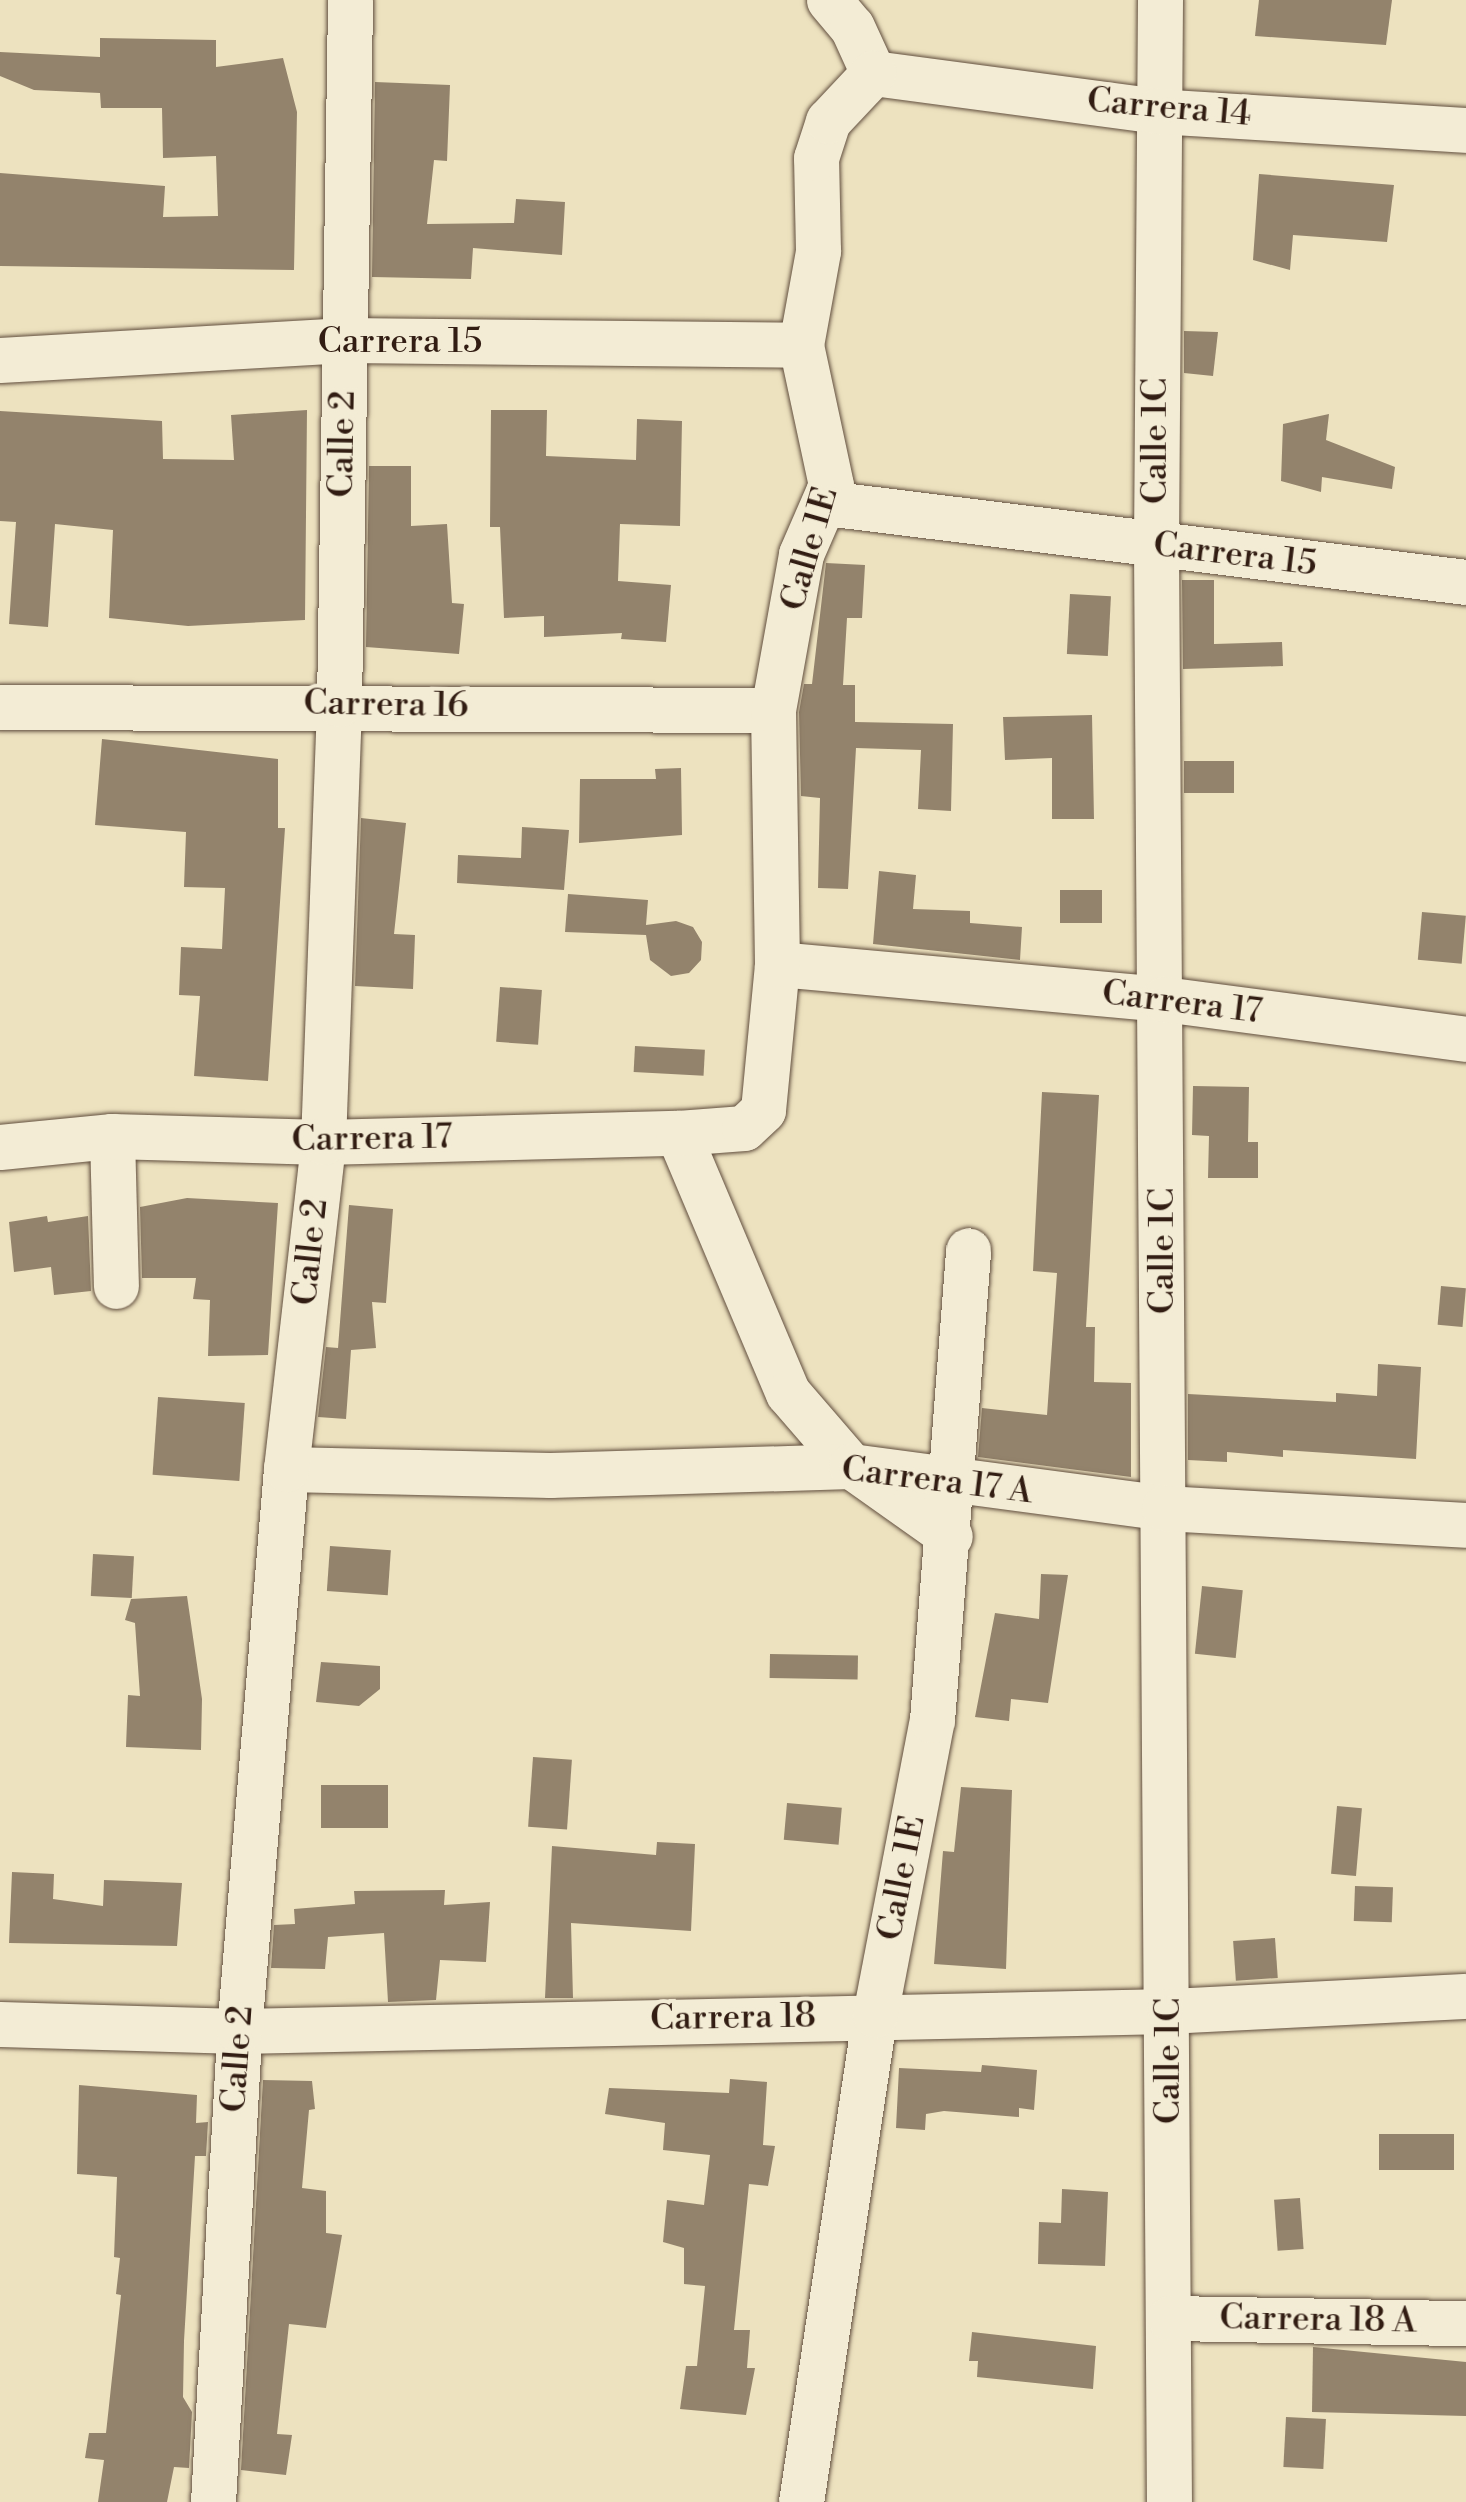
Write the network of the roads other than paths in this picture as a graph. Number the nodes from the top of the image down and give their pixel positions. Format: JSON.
{"nodes":[{"id":1,"x":350,"y":0,"type":"edge"},
{"id":2,"x":828,"y":0,"type":"edge"},
{"id":3,"x":1160,"y":0,"type":"edge"},
{"id":4,"x":872,"y":72,"type":"junction"},
{"id":5,"x":1156,"y":110,"type":"junction"},
{"id":6,"x":1466,"y":130,"type":"edge"},
{"id":7,"x":345,"y":340,"type":"junction"},
{"id":8,"x":801,"y":345,"type":"junction"},
{"id":9,"x":0,"y":360,"type":"edge"},
{"id":10,"x":826,"y":503,"type":"junction"},
{"id":11,"x":1156,"y":546,"type":"junction"},
{"id":12,"x":1466,"y":582,"type":"edge"},
{"id":13,"x":339,"y":704,"type":"junction"},
{"id":14,"x":0,"y":706,"type":"edge"},
{"id":15,"x":773,"y":710,"type":"junction"},
{"id":16,"x":777,"y":964,"type":"junction"},
{"id":17,"x":1163,"y":998,"type":"junction"},
{"id":18,"x":1466,"y":1039,"type":"edge"},
{"id":19,"x":744,"y":1128,"type":"joint"},
{"id":20,"x":678,"y":1133,"type":"junction"},
{"id":21,"x":112,"y":1136,"type":"junction"},
{"id":22,"x":323,"y":1142,"type":"junction"},
{"id":23,"x":0,"y":1148,"type":"edge"},
{"id":24,"x":968,"y":1250,"type":"dead end"},
{"id":25,"x":116,"y":1286,"type":"dead end"},
{"id":26,"x":851,"y":1466,"type":"junction"},
{"id":27,"x":286,"y":1469,"type":"junction"},
{"id":28,"x":955,"y":1483,"type":"junction"},
{"id":29,"x":1164,"y":1508,"type":"junction"},
{"id":30,"x":1466,"y":1525,"type":"edge"},
{"id":31,"x":950,"y":1536,"type":"junction"},
{"id":32,"x":1466,"y":1996,"type":"edge"},
{"id":33,"x":1170,"y":2011,"type":"junction"},
{"id":34,"x":875,"y":2015,"type":"junction"},
{"id":35,"x":0,"y":2024,"type":"edge"},
{"id":36,"x":238,"y":2030,"type":"junction"},
{"id":37,"x":1170,"y":2318,"type":"junction"},
{"id":38,"x":1466,"y":2323,"type":"edge"},
{"id":39,"x":214,"y":2502,"type":"edge"},
{"id":40,"x":801,"y":2502,"type":"edge"},
{"id":41,"x":1169,"y":2502,"type":"edge"}],
"edges":[{"from":1,"to":7,"type":"street","name":"Calle 2"},
{"from":2,"to":4,"type":"street"},
{"from":3,"to":5,"type":"street","name":"Calle 1C"},
{"from":4,"to":5,"type":"street","name":"Carrera 14"},
{"from":4,"to":8,"type":"street","name":"Calle 1E"},
{"from":5,"to":6,"type":"street","name":"Carrera 14"},
{"from":5,"to":11,"type":"street","name":"Calle 1C"},
{"from":7,"to":8,"type":"street","name":"Carrera 15"},
{"from":7,"to":9,"type":"street","name":"Carrera 15"},
{"from":7,"to":13,"type":"street","name":"Calle 2"},
{"from":8,"to":10,"type":"street","name":"Calle 1E"},
{"from":10,"to":11,"type":"street","name":"Carrera 15"},
{"from":10,"to":15,"type":"street","name":"Calle 1E"},
{"from":11,"to":12,"type":"street","name":"Carrera 15"},
{"from":11,"to":17,"type":"street","name":"Calle 1C"},
{"from":13,"to":14,"type":"street","name":"Carrera 16"},
{"from":13,"to":15,"type":"street","name":"Carrera 16"},
{"from":13,"to":22,"type":"street","name":"Calle 2"},
{"from":15,"to":16,"type":"street","name":"Calle 1E"},
{"from":16,"to":17,"type":"street","name":"Carrera 17"},
{"from":16,"to":19,"type":"street","name":"Calle 1E"},
{"from":17,"to":18,"type":"street","name":"Carrera 17"},
{"from":17,"to":29,"type":"street","name":"Calle 1C"},
{"from":19,"to":20,"type":"street","name":"Carrera 17"},
{"from":20,"to":22,"type":"street","name":"Carrera 17"},
{"from":20,"to":26,"type":"street"},
{"from":21,"to":22,"type":"street","name":"Carrera 17"},
{"from":21,"to":23,"type":"street","name":"Carrera 17"},
{"from":21,"to":25,"type":"street"},
{"from":22,"to":27,"type":"street","name":"Calle 2"},
{"from":24,"to":28,"type":"street","name":"Calle 1E"},
{"from":26,"to":27,"type":"street","name":"Carrera 17 A"},
{"from":26,"to":28,"type":"street","name":"Carrera 17 A"},
{"from":26,"to":31,"type":"street"},
{"from":27,"to":36,"type":"street","name":"Calle 2"},
{"from":28,"to":29,"type":"street","name":"Carrera 17 A"},
{"from":28,"to":31,"type":"street","name":"Calle 1E"},
{"from":29,"to":30,"type":"street","name":"Carrera 17 A"},
{"from":29,"to":33,"type":"street","name":"Calle 1C"},
{"from":31,"to":34,"type":"street","name":"Calle 1E"},
{"from":32,"to":33,"type":"street","name":"Carrera 18"},
{"from":33,"to":34,"type":"street","name":"Carrera 18"},
{"from":33,"to":37,"type":"street","name":"Calle 1C"},
{"from":34,"to":36,"type":"street","name":"Carrera 18"},
{"from":34,"to":40,"type":"street","name":"Calle 1E"},
{"from":35,"to":36,"type":"street","name":"Carrera 18"},
{"from":36,"to":39,"type":"street","name":"Calle 2"},
{"from":37,"to":38,"type":"street","name":"Carrera 18 A"},
{"from":37,"to":41,"type":"street","name":"Calle 1C"}]}
